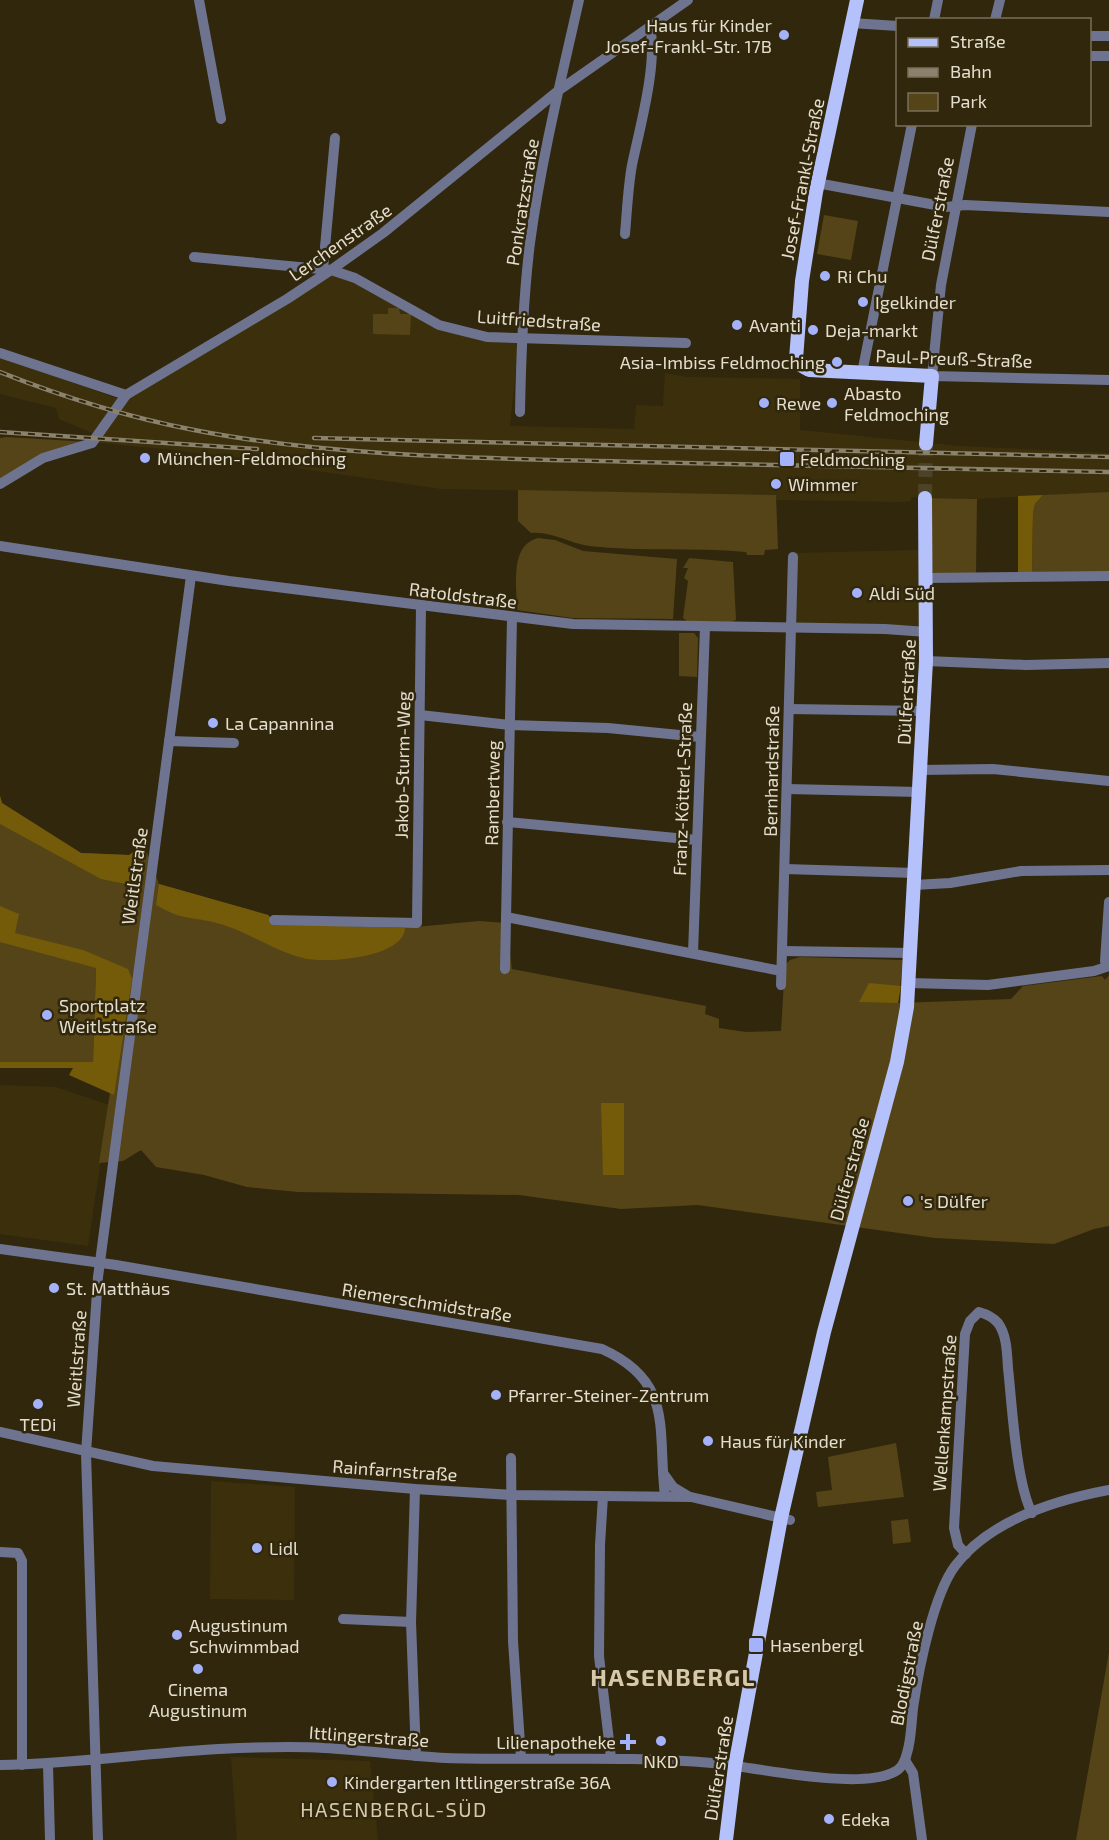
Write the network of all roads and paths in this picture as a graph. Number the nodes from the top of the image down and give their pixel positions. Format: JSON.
{"nodes":[{"id":1,"x":198,"y":0,"type":"edge"},
{"id":2,"x":579,"y":0,"type":"edge"},
{"id":3,"x":688,"y":0,"type":"edge"},
{"id":4,"x":857,"y":0,"type":"edge"},
{"id":5,"x":938,"y":0,"type":"edge"},
{"id":6,"x":1000,"y":0,"type":"edge"},
{"id":7,"x":934,"y":18,"type":"edge"},
{"id":8,"x":996,"y":18,"type":"edge"},
{"id":9,"x":851,"y":23,"type":"junction"},
{"id":10,"x":896,"y":26,"type":"edge"},
{"id":11,"x":650,"y":27,"type":"junction"},
{"id":12,"x":1091,"y":36,"type":"edge"},
{"id":13,"x":1109,"y":36,"type":"edge"},
{"id":14,"x":1091,"y":56,"type":"edge"},
{"id":15,"x":1109,"y":57,"type":"edge"},
{"id":16,"x":558,"y":91,"type":"junction"},
{"id":17,"x":221,"y":119,"type":"dead end"},
{"id":18,"x":912,"y":126,"type":"edge"},
{"id":19,"x":972,"y":126,"type":"edge"},
{"id":20,"x":335,"y":138,"type":"dead end"},
{"id":21,"x":818,"y":183,"type":"junction"},
{"id":22,"x":896,"y":198,"type":"junction"},
{"id":23,"x":955,"y":206,"type":"junction"},
{"id":24,"x":1109,"y":212,"type":"edge"},
{"id":25,"x":625,"y":234,"type":"dead end"},
{"id":26,"x":194,"y":257,"type":"dead end"},
{"id":27,"x":327,"y":269,"type":"junction"},
{"id":28,"x":521,"y":339,"type":"junction"},
{"id":29,"x":687,"y":343,"type":"dead end"},
{"id":30,"x":0,"y":353,"type":"edge"},
{"id":31,"x":800,"y":365,"type":"joint"},
{"id":32,"x":862,"y":373,"type":"junction"},
{"id":33,"x":932,"y":376,"type":"junction"},
{"id":34,"x":1109,"y":380,"type":"edge"},
{"id":35,"x":126,"y":395,"type":"junction"},
{"id":36,"x":520,"y":412,"type":"dead end"},
{"id":37,"x":926,"y":444,"type":"tunnel mouth"},
{"id":38,"x":0,"y":484,"type":"edge"},
{"id":39,"x":925,"y":498,"type":"tunnel mouth"},
{"id":40,"x":0,"y":546,"type":"edge"},
{"id":41,"x":793,"y":557,"type":"dead end"},
{"id":42,"x":191,"y":576,"type":"junction"},
{"id":43,"x":1109,"y":576,"type":"edge"},
{"id":44,"x":926,"y":578,"type":"junction"},
{"id":45,"x":421,"y":606,"type":"junction"},
{"id":46,"x":512,"y":618,"type":"junction"},
{"id":47,"x":705,"y":627,"type":"junction"},
{"id":48,"x":790,"y":627,"type":"junction"},
{"id":49,"x":927,"y":632,"type":"junction"},
{"id":50,"x":926,"y":661,"type":"junction"},
{"id":51,"x":1109,"y":663,"type":"edge"},
{"id":52,"x":789,"y":709,"type":"junction"},
{"id":53,"x":923,"y":711,"type":"junction"},
{"id":54,"x":420,"y":715,"type":"junction"},
{"id":55,"x":510,"y":725,"type":"junction"},
{"id":56,"x":700,"y":737,"type":"junction"},
{"id":57,"x":169,"y":741,"type":"junction"},
{"id":58,"x":234,"y":743,"type":"dead end"},
{"id":59,"x":920,"y":770,"type":"junction"},
{"id":60,"x":1109,"y":780,"type":"edge"},
{"id":61,"x":786,"y":789,"type":"junction"},
{"id":62,"x":919,"y":792,"type":"junction"},
{"id":63,"x":507,"y":822,"type":"junction"},
{"id":64,"x":697,"y":840,"type":"junction"},
{"id":65,"x":785,"y":869,"type":"junction"},
{"id":66,"x":1109,"y":870,"type":"edge"},
{"id":67,"x":915,"y":879,"type":"junction"},
{"id":68,"x":1109,"y":902,"type":"edge"},
{"id":69,"x":506,"y":917,"type":"junction"},
{"id":70,"x":274,"y":920,"type":"dead end"},
{"id":71,"x":783,"y":951,"type":"junction"},
{"id":72,"x":693,"y":953,"type":"junction"},
{"id":73,"x":911,"y":953,"type":"junction"},
{"id":74,"x":1108,"y":966,"type":"edge"},
{"id":75,"x":506,"y":969,"type":"dead end"},
{"id":76,"x":781,"y":971,"type":"junction"},
{"id":77,"x":909,"y":983,"type":"junction"},
{"id":78,"x":781,"y":985,"type":"dead end"},
{"id":79,"x":0,"y":1249,"type":"edge"},
{"id":80,"x":99,"y":1263,"type":"junction"},
{"id":81,"x":0,"y":1432,"type":"edge"},
{"id":82,"x":86,"y":1453,"type":"junction"},
{"id":83,"x":511,"y":1458,"type":"dead end"},
{"id":84,"x":662,"y":1472,"type":"junction"},
{"id":85,"x":415,"y":1489,"type":"junction"},
{"id":86,"x":1109,"y":1490,"type":"edge"},
{"id":87,"x":512,"y":1495,"type":"junction"},
{"id":88,"x":603,"y":1496,"type":"junction"},
{"id":89,"x":665,"y":1496,"type":"junction"},
{"id":90,"x":691,"y":1497,"type":"junction"},
{"id":91,"x":1032,"y":1513,"type":"junction"},
{"id":92,"x":786,"y":1519,"type":"junction"},
{"id":93,"x":0,"y":1552,"type":"edge"},
{"id":94,"x":966,"y":1554,"type":"junction"},
{"id":95,"x":343,"y":1619,"type":"dead end"},
{"id":96,"x":411,"y":1622,"type":"junction"},
{"id":97,"x":416,"y":1756,"type":"junction"},
{"id":98,"x":521,"y":1758,"type":"junction"},
{"id":99,"x":611,"y":1758,"type":"junction"},
{"id":100,"x":97,"y":1760,"type":"junction"},
{"id":101,"x":905,"y":1760,"type":"junction"},
{"id":102,"x":22,"y":1764,"type":"junction"},
{"id":103,"x":0,"y":1765,"type":"edge"},
{"id":104,"x":48,"y":1765,"type":"junction"},
{"id":105,"x":735,"y":1766,"type":"junction"},
{"id":106,"x":50,"y":1840,"type":"edge"},
{"id":107,"x":98,"y":1840,"type":"edge"},
{"id":108,"x":726,"y":1840,"type":"edge"},
{"id":109,"x":922,"y":1840,"type":"edge"}],
"edges":[{"from":1,"to":17,"type":"street"},
{"from":2,"to":16,"type":"street","name":"Ponkratzstraße"},
{"from":3,"to":11,"type":"street","name":"Lerchenstraße"},
{"from":4,"to":9,"type":"main road","name":"Josef-Frankl-Straße"},
{"from":5,"to":7,"type":"street"},
{"from":6,"to":8,"type":"street"},
{"from":9,"to":10,"type":"street"},
{"from":9,"to":21,"type":"main road","name":"Josef-Frankl-Straße"},
{"from":11,"to":16,"type":"street","name":"Lerchenstraße"},
{"from":11,"to":25,"type":"street"},
{"from":12,"to":13,"type":"street"},
{"from":14,"to":15,"type":"street"},
{"from":16,"to":27,"type":"street","name":"Lerchenstraße"},
{"from":16,"to":28,"type":"street","name":"Ponkratzstraße"},
{"from":18,"to":22,"type":"street"},
{"from":19,"to":23,"type":"street","name":"Dülferstraße"},
{"from":20,"to":27,"type":"street"},
{"from":21,"to":22,"type":"street"},
{"from":21,"to":31,"type":"main road","name":"Josef-Frankl-Straße"},
{"from":22,"to":23,"type":"street"},
{"from":22,"to":32,"type":"street"},
{"from":23,"to":24,"type":"street"},
{"from":23,"to":33,"type":"street","name":"Dülferstraße"},
{"from":26,"to":27,"type":"street","name":"Luitfriedstraße"},
{"from":27,"to":28,"type":"street","name":"Luitfriedstraße"},
{"from":27,"to":35,"type":"street","name":"Lerchenstraße"},
{"from":28,"to":29,"type":"street","name":"Luitfriedstraße"},
{"from":28,"to":36,"type":"street","name":"Ponkratzstraße"},
{"from":30,"to":35,"type":"street"},
{"from":31,"to":32,"type":"main road","name":"Paul-Preuß-Straße"},
{"from":32,"to":33,"type":"main road","name":"Paul-Preuß-Straße"},
{"from":33,"to":34,"type":"street","name":"Paul-Preuß-Straße"},
{"from":33,"to":37,"type":"main road","name":"Dülferstraße"},
{"from":35,"to":38,"type":"street","name":"Lerchenstraße"},
{"from":39,"to":44,"type":"main road","name":"Dülferstraße"},
{"from":40,"to":42,"type":"street","name":"Ratoldstraße"},
{"from":41,"to":48,"type":"street","name":"Bernhardstraße"},
{"from":42,"to":45,"type":"street","name":"Ratoldstraße"},
{"from":42,"to":57,"type":"street","name":"Weitlstraße"},
{"from":43,"to":44,"type":"street"},
{"from":44,"to":49,"type":"main road","name":"Dülferstraße"},
{"from":45,"to":46,"type":"street","name":"Ratoldstraße"},
{"from":45,"to":54,"type":"street","name":"Jakob-Sturm-Weg"},
{"from":46,"to":47,"type":"street","name":"Ratoldstraße"},
{"from":46,"to":55,"type":"street","name":"Rambertweg"},
{"from":47,"to":48,"type":"street","name":"Ratoldstraße"},
{"from":47,"to":56,"type":"street","name":"Franz-Kötterl-Straße"},
{"from":48,"to":49,"type":"street","name":"Ratoldstraße"},
{"from":48,"to":52,"type":"street","name":"Bernhardstraße"},
{"from":49,"to":50,"type":"main road","name":"Dülferstraße"},
{"from":50,"to":51,"type":"street"},
{"from":50,"to":53,"type":"main road","name":"Dülferstraße"},
{"from":52,"to":53,"type":"street"},
{"from":52,"to":61,"type":"street","name":"Bernhardstraße"},
{"from":53,"to":59,"type":"main road","name":"Dülferstraße"},
{"from":54,"to":55,"type":"street"},
{"from":54,"to":70,"type":"street","name":"Jakob-Sturm-Weg"},
{"from":55,"to":56,"type":"street"},
{"from":55,"to":63,"type":"street","name":"Rambertweg"},
{"from":56,"to":64,"type":"street","name":"Franz-Kötterl-Straße"},
{"from":57,"to":58,"type":"street"},
{"from":57,"to":80,"type":"street","name":"Weitlstraße"},
{"from":59,"to":60,"type":"street"},
{"from":59,"to":62,"type":"main road","name":"Dülferstraße"},
{"from":61,"to":62,"type":"street"},
{"from":61,"to":65,"type":"street","name":"Bernhardstraße"},
{"from":62,"to":67,"type":"main road","name":"Dülferstraße"},
{"from":63,"to":64,"type":"street"},
{"from":63,"to":69,"type":"street","name":"Rambertweg"},
{"from":64,"to":72,"type":"street","name":"Franz-Kötterl-Straße"},
{"from":65,"to":67,"type":"street"},
{"from":65,"to":71,"type":"street","name":"Bernhardstraße"},
{"from":66,"to":67,"type":"street"},
{"from":67,"to":73,"type":"main road","name":"Dülferstraße"},
{"from":68,"to":74,"type":"street"},
{"from":69,"to":72,"type":"street"},
{"from":69,"to":75,"type":"street","name":"Rambertweg"},
{"from":71,"to":73,"type":"street"},
{"from":71,"to":76,"type":"street","name":"Bernhardstraße"},
{"from":72,"to":76,"type":"street"},
{"from":73,"to":77,"type":"main road","name":"Dülferstraße"},
{"from":74,"to":77,"type":"street"},
{"from":76,"to":78,"type":"street","name":"Bernhardstraße"},
{"from":77,"to":92,"type":"main road","name":"Dülferstraße"},
{"from":79,"to":80,"type":"street","name":"Riemerschmidstraße"},
{"from":80,"to":82,"type":"street","name":"Weitlstraße"},
{"from":80,"to":84,"type":"street","name":"Riemerschmidstraße"},
{"from":81,"to":82,"type":"street","name":"Rainfarnstraße"},
{"from":82,"to":85,"type":"street","name":"Rainfarnstraße"},
{"from":82,"to":100,"type":"street","name":"Weitlstraße"},
{"from":83,"to":87,"type":"street"},
{"from":84,"to":89,"type":"street","name":"Riemerschmidstraße"},
{"from":84,"to":90,"type":"street"},
{"from":85,"to":87,"type":"street","name":"Rainfarnstraße"},
{"from":85,"to":96,"type":"street"},
{"from":86,"to":91,"type":"street","name":"Blodigstraße"},
{"from":87,"to":88,"type":"street","name":"Rainfarnstraße"},
{"from":87,"to":98,"type":"street"},
{"from":88,"to":89,"type":"street","name":"Rainfarnstraße"},
{"from":88,"to":99,"type":"street"},
{"from":89,"to":90,"type":"street","name":"Rainfarnstraße"},
{"from":90,"to":92,"type":"street","name":"Rainfarnstraße"},
{"from":91,"to":94,"type":"street","name":"Blodigstraße"},
{"from":91,"to":94,"type":"street","name":"Wellenkampstraße"},
{"from":92,"to":105,"type":"main road","name":"Dülferstraße"},
{"from":93,"to":102,"type":"street"},
{"from":94,"to":101,"type":"street","name":"Blodigstraße"},
{"from":95,"to":96,"type":"street"},
{"from":96,"to":97,"type":"street"},
{"from":97,"to":98,"type":"street","name":"Ittlingerstraße"},
{"from":97,"to":100,"type":"street","name":"Ittlingerstraße"},
{"from":98,"to":99,"type":"street","name":"Ittlingerstraße"},
{"from":99,"to":105,"type":"street","name":"Ittlingerstraße"},
{"from":100,"to":104,"type":"street","name":"Ittlingerstraße"},
{"from":100,"to":107,"type":"street","name":"Weitlstraße"},
{"from":101,"to":105,"type":"street"},
{"from":101,"to":109,"type":"street"},
{"from":102,"to":103,"type":"street","name":"Ittlingerstraße"},
{"from":102,"to":104,"type":"street","name":"Ittlingerstraße"},
{"from":104,"to":106,"type":"street"},
{"from":105,"to":108,"type":"main road","name":"Dülferstraße"}]}
